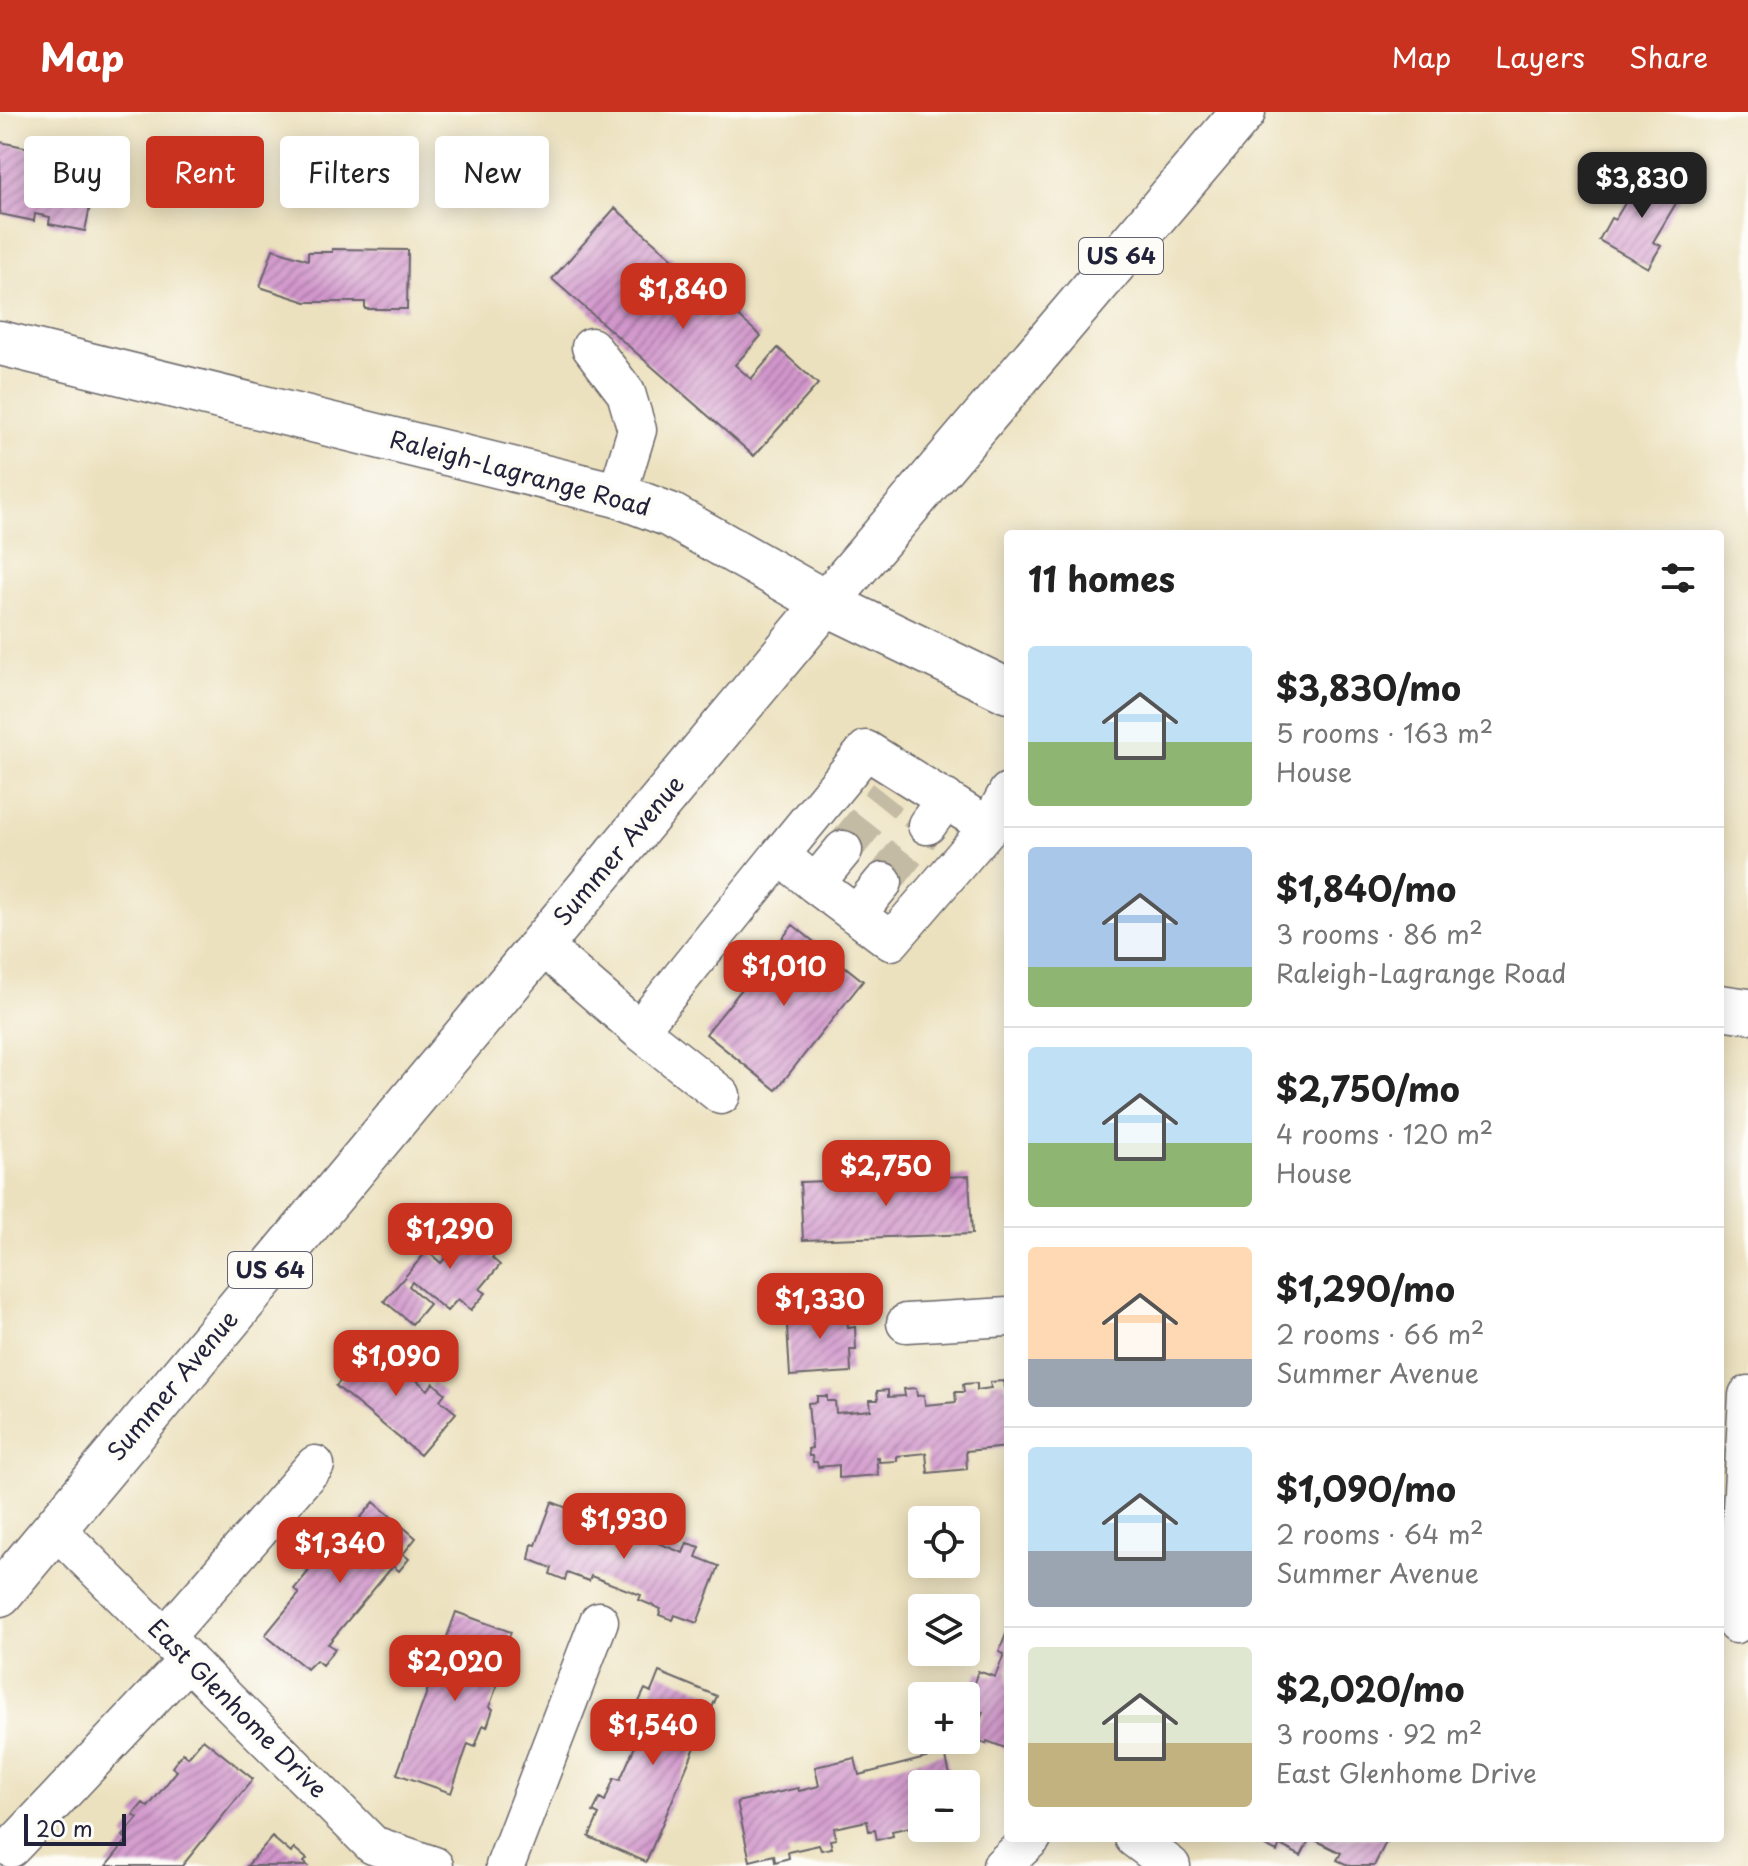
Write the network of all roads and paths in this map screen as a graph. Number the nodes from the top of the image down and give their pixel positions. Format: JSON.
{"nodes":[{"id":1,"x":1243,"y":112,"type":"edge"},
{"id":2,"x":0,"y":343,"type":"edge"},
{"id":3,"x":591,"y":347,"type":"dead end"},
{"id":4,"x":617,"y":495,"type":"junction"},
{"id":5,"x":826,"y":603,"type":"junction"},
{"id":6,"x":1004,"y":689,"type":"edge"},
{"id":7,"x":1004,"y":799,"type":"edge"},
{"id":8,"x":989,"y":827,"type":"junction"},
{"id":9,"x":843,"y":850,"type":"tunnel mouth"},
{"id":10,"x":780,"y":855,"type":"junction"},
{"id":11,"x":883,"y":882,"type":"tunnel mouth"},
{"id":12,"x":815,"y":884,"type":"junction"},
{"id":13,"x":856,"y":915,"type":"junction"},
{"id":14,"x":541,"y":945,"type":"junction"},
{"id":15,"x":1724,"y":1008,"type":"edge"},
{"id":16,"x":1748,"y":1011,"type":"edge"},
{"id":17,"x":639,"y":1030,"type":"junction"},
{"id":18,"x":721,"y":1095,"type":"dead end"},
{"id":19,"x":1004,"y":1317,"type":"edge"},
{"id":20,"x":906,"y":1323,"type":"dead end"},
{"id":21,"x":1748,"y":1395,"type":"edge"},
{"id":22,"x":315,"y":1465,"type":"dead end"},
{"id":23,"x":55,"y":1528,"type":"junction"},
{"id":24,"x":0,"y":1594,"type":"edge"},
{"id":25,"x":599,"y":1621,"type":"dead end"},
{"id":26,"x":1735,"y":1624,"type":"edge"},
{"id":27,"x":176,"y":1648,"type":"junction"},
{"id":28,"x":1028,"y":1842,"type":"edge"},
{"id":29,"x":1139,"y":1842,"type":"edge"},
{"id":30,"x":11,"y":1848,"type":"dead end"},
{"id":31,"x":434,"y":1866,"type":"edge"},
{"id":32,"x":505,"y":1866,"type":"edge"},
{"id":33,"x":1002,"y":1866,"type":"edge"},
{"id":34,"x":1171,"y":1866,"type":"edge"}],
"edges":[{"from":1,"to":5,"type":"main road","name":"Summer Avenue","number":"US 64"},
{"from":2,"to":4,"type":"main road","name":"Raleigh-Lagrange Road"},
{"from":3,"to":4,"type":"street"},
{"from":4,"to":5,"type":"main road","name":"Raleigh-Lagrange Road"},
{"from":5,"to":6,"type":"main road","name":"Raleigh-Lagrange Road"},
{"from":5,"to":14,"type":"main road","name":"Summer Avenue","number":"US 64"},
{"from":7,"to":8,"type":"street"},
{"from":8,"to":10,"type":"street"},
{"from":8,"to":13,"type":"street"},
{"from":9,"to":12,"type":"street"},
{"from":10,"to":12,"type":"street"},
{"from":10,"to":17,"type":"street"},
{"from":11,"to":13,"type":"street"},
{"from":12,"to":13,"type":"street"},
{"from":14,"to":17,"type":"street"},
{"from":14,"to":23,"type":"main road","name":"Summer Avenue","number":"US 64"},
{"from":15,"to":16,"type":"main road"},
{"from":17,"to":18,"type":"street"},
{"from":19,"to":20,"type":"street"},
{"from":21,"to":26,"type":"street"},
{"from":22,"to":27,"type":"street"},
{"from":23,"to":24,"type":"main road","name":"Summer Avenue","number":"US 64"},
{"from":23,"to":27,"type":"street","name":"East Glenhome Drive"},
{"from":25,"to":32,"type":"street"},
{"from":27,"to":30,"type":"street"},
{"from":27,"to":31,"type":"street","name":"East Glenhome Drive"},
{"from":28,"to":33,"type":"street"},
{"from":29,"to":34,"type":"street"}]}
